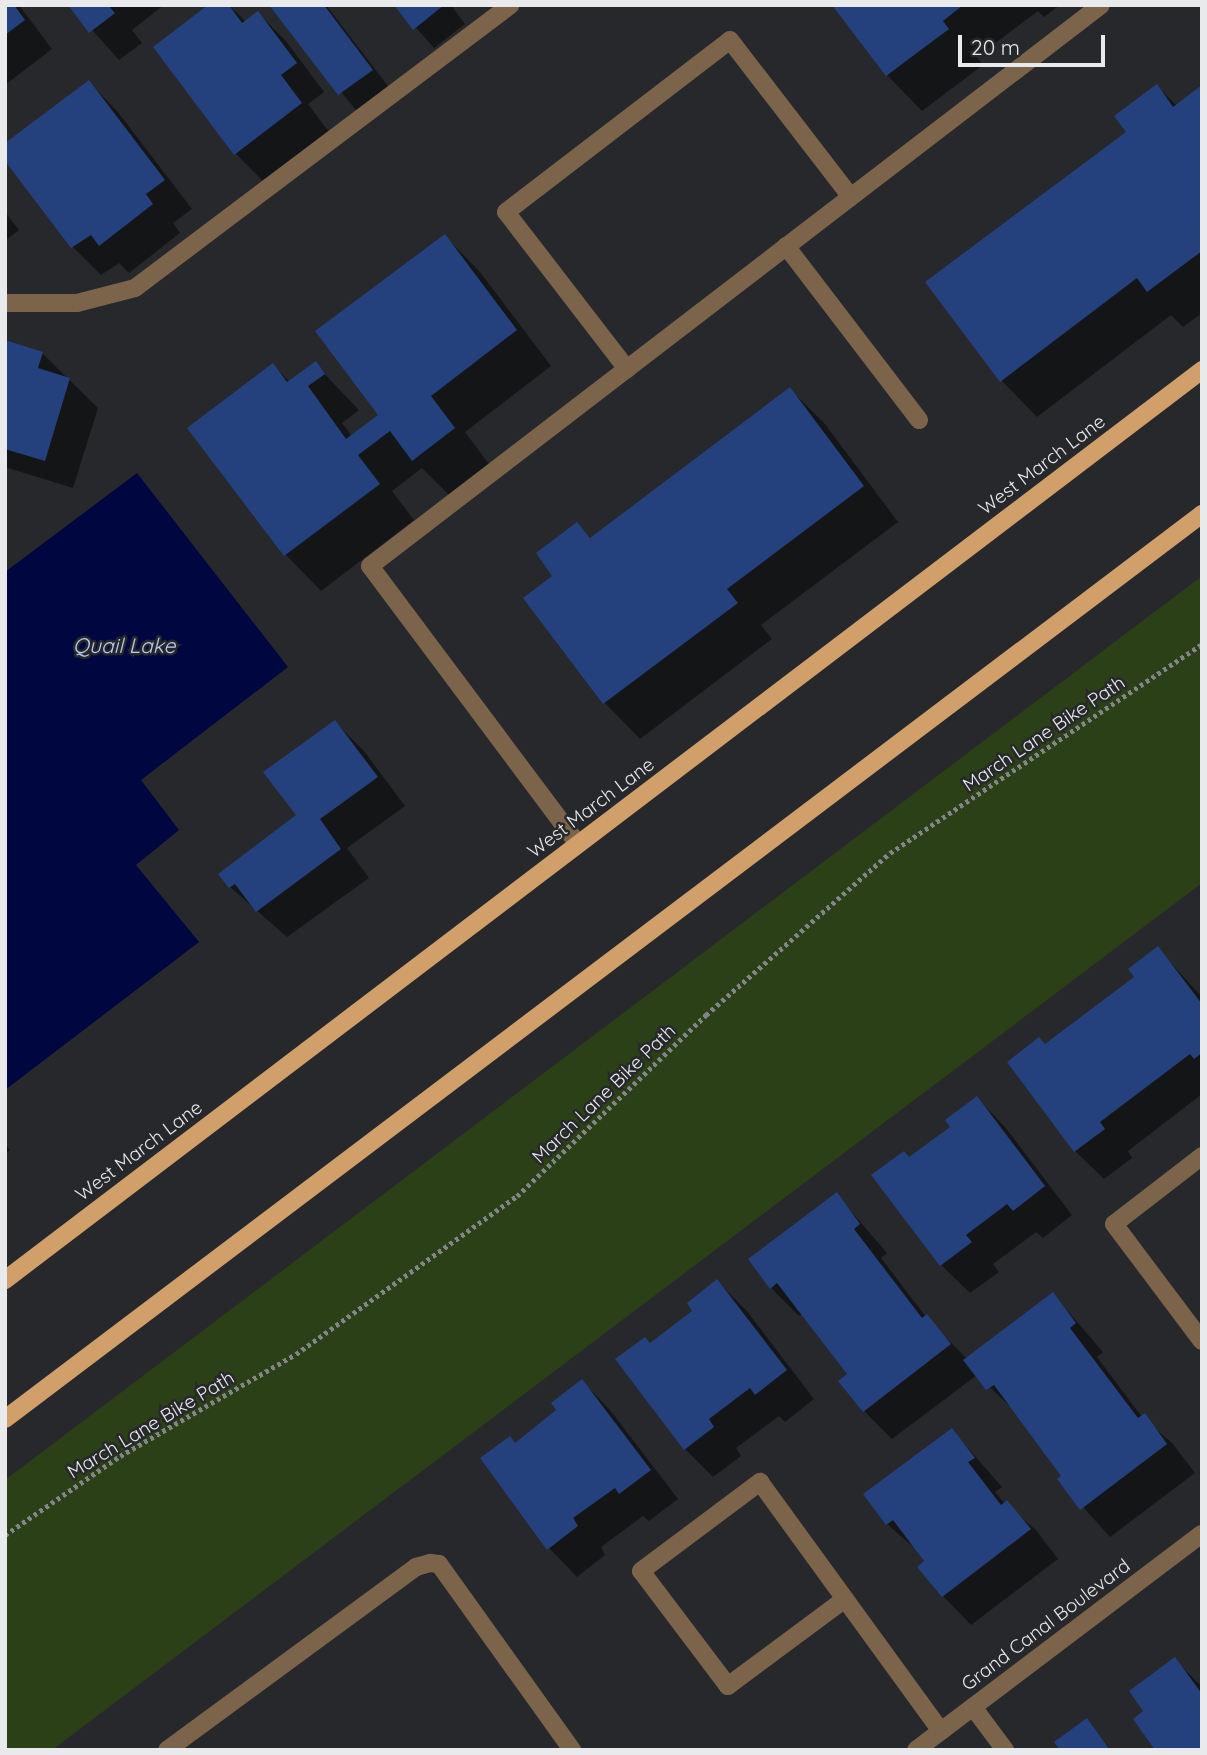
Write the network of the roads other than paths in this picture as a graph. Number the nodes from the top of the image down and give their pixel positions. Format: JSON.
{"nodes":[{"id":1,"x":510,"y":5,"type":"edge"},
{"id":2,"x":1101,"y":5,"type":"edge"},
{"id":3,"x":851,"y":197,"type":"junction"},
{"id":4,"x":786,"y":246,"type":"junction"},
{"id":5,"x":5,"y":303,"type":"edge"},
{"id":6,"x":627,"y":369,"type":"junction"},
{"id":7,"x":1202,"y":370,"type":"edge"},
{"id":8,"x":919,"y":420,"type":"dead end"},
{"id":9,"x":1202,"y":514,"type":"edge"},
{"id":10,"x":578,"y":844,"type":"junction"},
{"id":11,"x":1202,"y":1156,"type":"edge"},
{"id":12,"x":5,"y":1280,"type":"edge"},
{"id":13,"x":1202,"y":1340,"type":"edge"},
{"id":14,"x":5,"y":1419,"type":"edge"},
{"id":15,"x":1202,"y":1534,"type":"edge"},
{"id":16,"x":845,"y":1600,"type":"junction"},
{"id":17,"x":973,"y":1707,"type":"junction"},
{"id":18,"x":941,"y":1731,"type":"junction"},
{"id":19,"x":167,"y":1750,"type":"edge"},
{"id":20,"x":572,"y":1750,"type":"edge"},
{"id":21,"x":916,"y":1750,"type":"edge"},
{"id":22,"x":1005,"y":1750,"type":"edge"}],
"edges":[{"from":1,"to":5,"type":"street"},
{"from":2,"to":3,"type":"street"},
{"from":3,"to":4,"type":"street"},
{"from":3,"to":6,"type":"street"},
{"from":4,"to":6,"type":"street"},
{"from":4,"to":8,"type":"street"},
{"from":6,"to":10,"type":"street"},
{"from":7,"to":10,"type":"main road","name":"West March Lane"},
{"from":9,"to":14,"type":"main road"},
{"from":10,"to":12,"type":"main road","name":"West March Lane"},
{"from":11,"to":13,"type":"street"},
{"from":15,"to":17,"type":"street","name":"Grand Canal Boulevard"},
{"from":16,"to":16,"type":"street"},
{"from":16,"to":18,"type":"street"},
{"from":17,"to":18,"type":"street","name":"Grand Canal Boulevard"},
{"from":17,"to":22,"type":"street"},
{"from":18,"to":21,"type":"street","name":"Grand Canal Boulevard"},
{"from":19,"to":20,"type":"street"}]}
